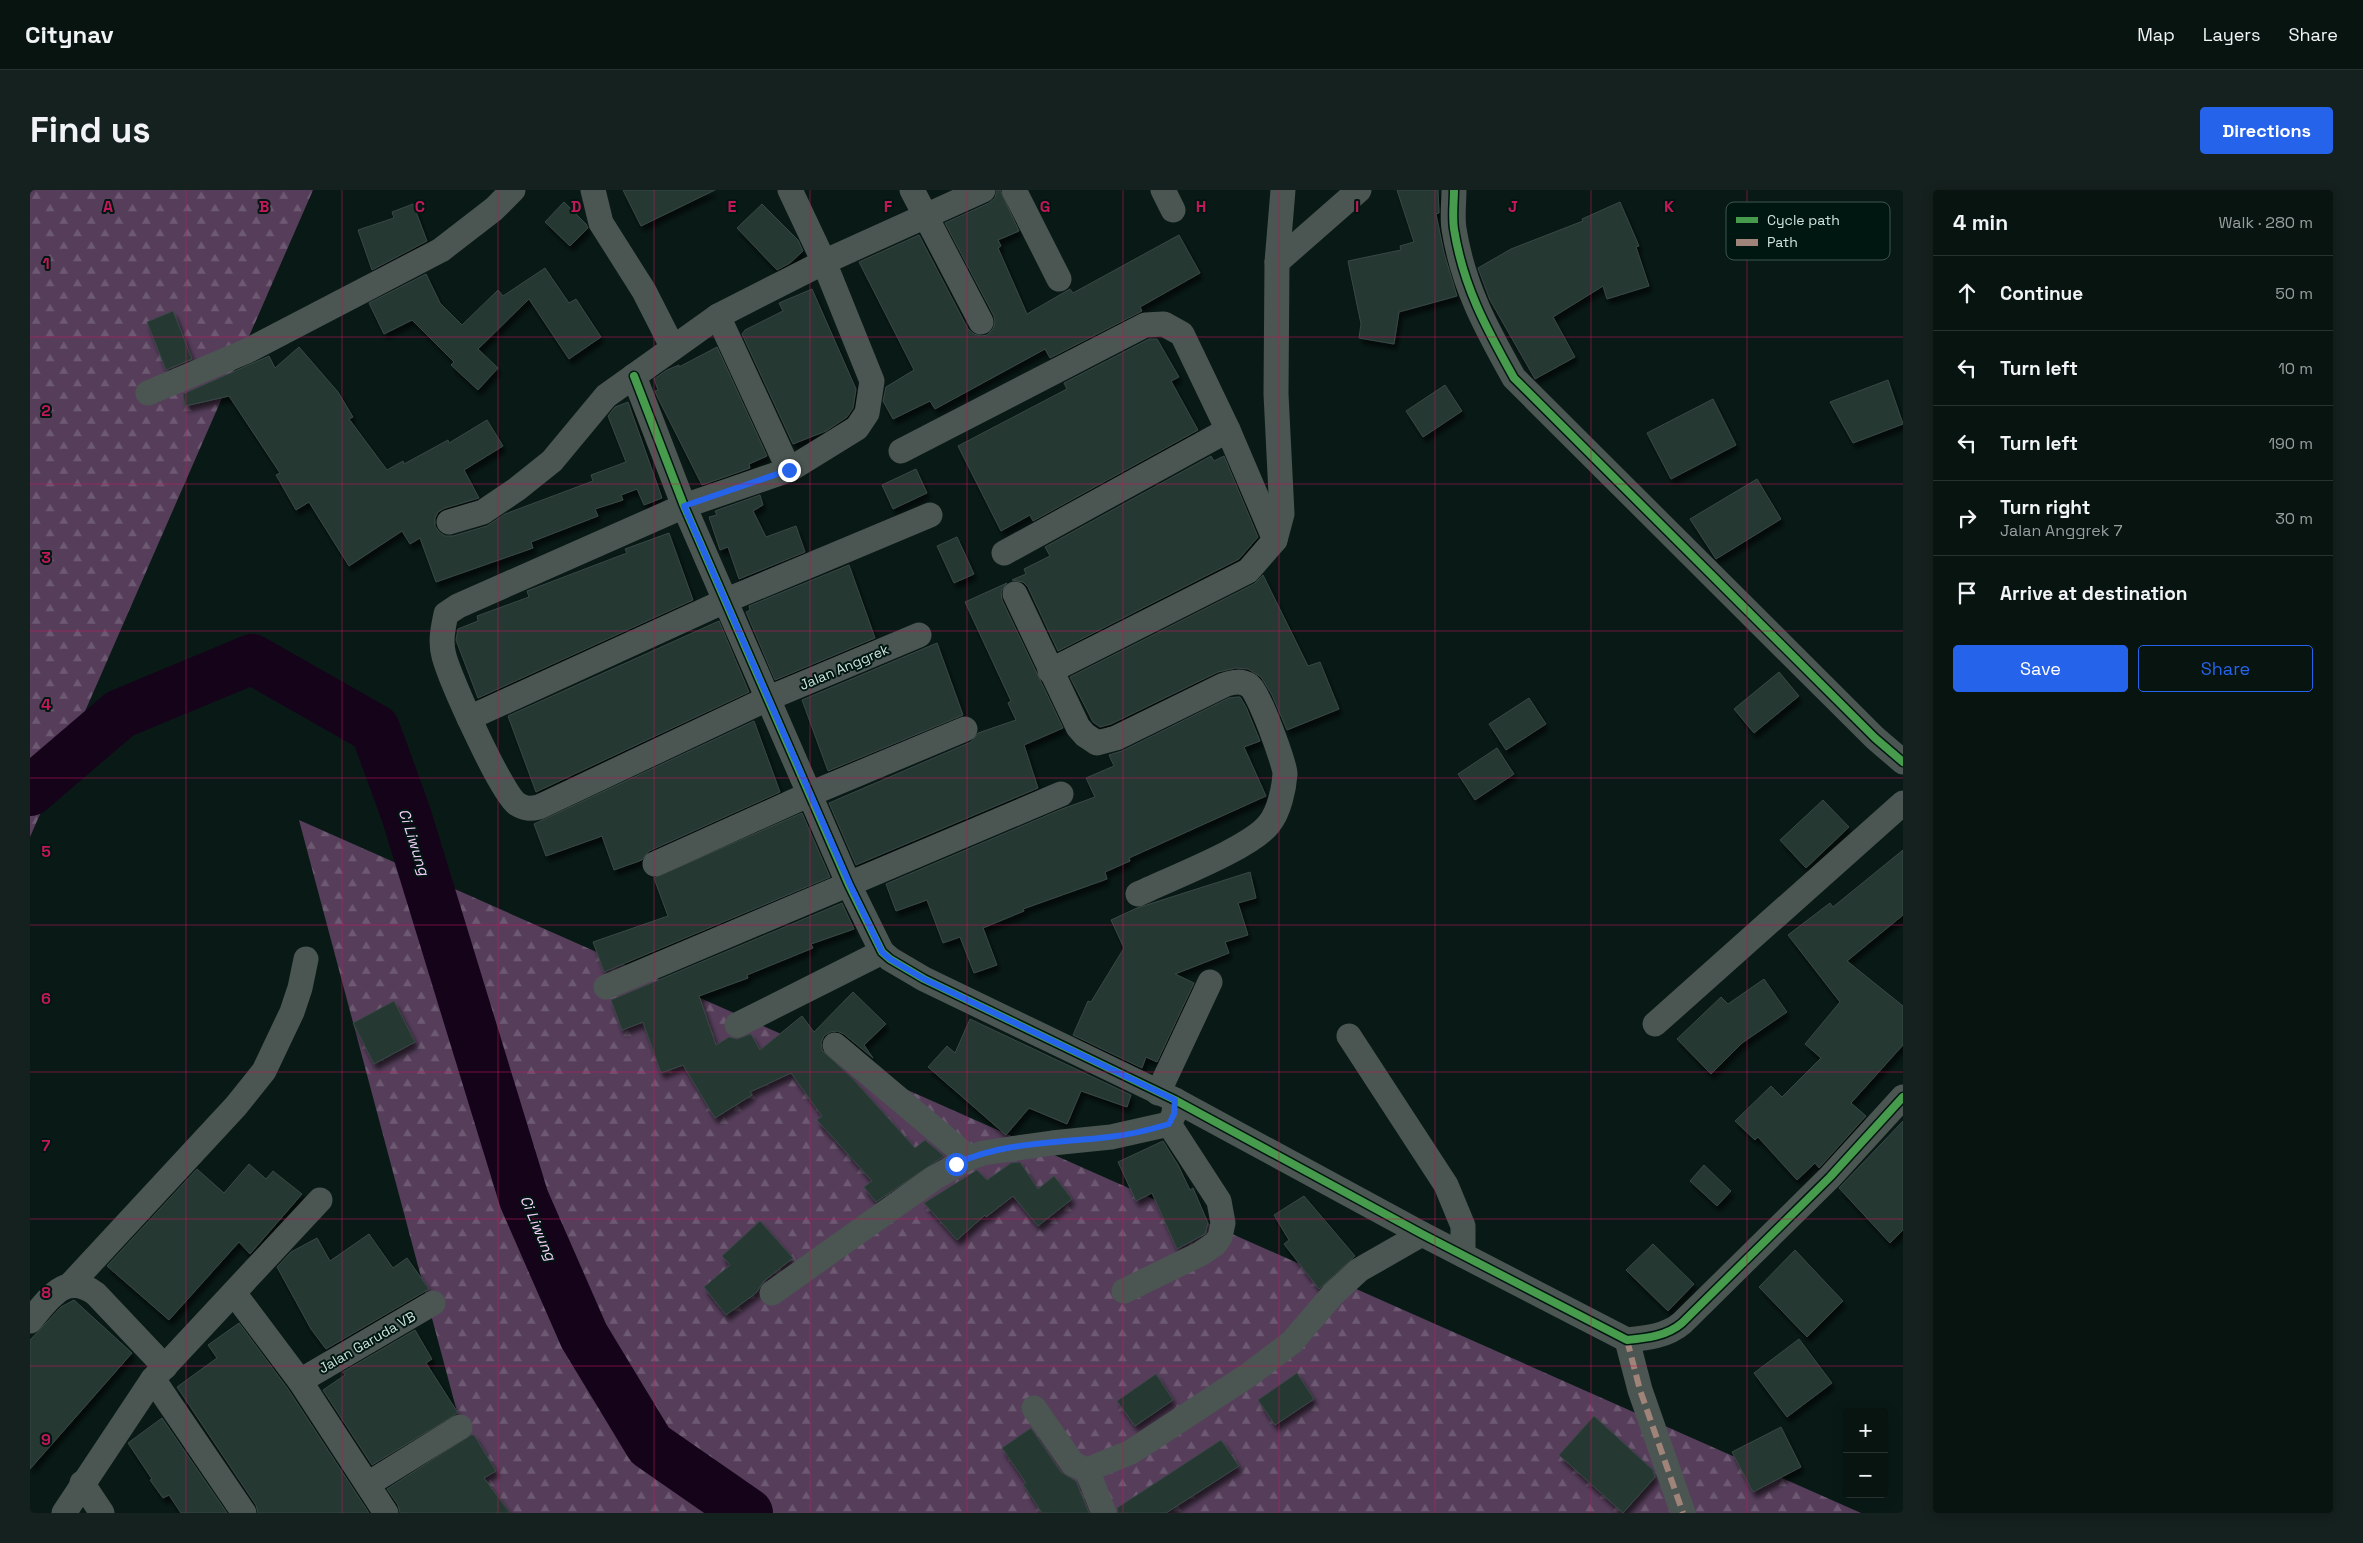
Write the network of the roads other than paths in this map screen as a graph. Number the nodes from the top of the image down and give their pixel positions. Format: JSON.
{"nodes":[{"id":1,"x":513,"y":190,"type":"edge"},
{"id":2,"x":592,"y":190,"type":"edge"},
{"id":3,"x":790,"y":190,"type":"edge"},
{"id":4,"x":912,"y":190,"type":"edge"},
{"id":5,"x":983,"y":190,"type":"edge"},
{"id":6,"x":1014,"y":190,"type":"edge"},
{"id":7,"x":1282,"y":190,"type":"edge"},
{"id":8,"x":1359,"y":190,"type":"edge"},
{"id":9,"x":1454,"y":190,"type":"edge"},
{"id":10,"x":924,"y":215,"type":"junction"},
{"id":11,"x":824,"y":262,"type":"junction"},
{"id":12,"x":1277,"y":262,"type":"junction"},
{"id":13,"x":1060,"y":279,"type":"dead end"},
{"id":14,"x":718,"y":316,"type":"junction"},
{"id":15,"x":981,"y":322,"type":"dead end"},
{"id":16,"x":673,"y":348,"type":"junction"},
{"id":17,"x":634,"y":376,"type":"junction"},
{"id":18,"x":148,"y":393,"type":"dead end"},
{"id":19,"x":1228,"y":430,"type":"junction"},
{"id":20,"x":901,"y":451,"type":"dead end"},
{"id":21,"x":789,"y":470,"type":"junction"},
{"id":22,"x":684,"y":506,"type":"junction"},
{"id":23,"x":930,"y":515,"type":"dead end"},
{"id":24,"x":449,"y":522,"type":"dead end"},
{"id":25,"x":1275,"y":540,"type":"junction"},
{"id":26,"x":1004,"y":553,"type":"dead end"},
{"id":27,"x":1014,"y":594,"type":"dead end"},
{"id":28,"x":727,"y":600,"type":"junction"},
{"id":29,"x":919,"y":635,"type":"dead end"},
{"id":30,"x":1050,"y":671,"type":"junction"},
{"id":31,"x":769,"y":698,"type":"junction"},
{"id":32,"x":469,"y":718,"type":"junction"},
{"id":33,"x":965,"y":729,"type":"dead end"},
{"id":34,"x":1903,"y":762,"type":"edge"},
{"id":35,"x":810,"y":794,"type":"junction"},
{"id":36,"x":1061,"y":794,"type":"dead end"},
{"id":37,"x":1903,"y":802,"type":"edge"},
{"id":38,"x":655,"y":864,"type":"dead end"},
{"id":39,"x":850,"y":885,"type":"junction"},
{"id":40,"x":1138,"y":894,"type":"dead end"},
{"id":41,"x":882,"y":952,"type":"junction"},
{"id":42,"x":306,"y":958,"type":"dead end"},
{"id":43,"x":1210,"y":982,"type":"dead end"},
{"id":44,"x":606,"y":987,"type":"dead end"},
{"id":45,"x":1655,"y":1024,"type":"dead end"},
{"id":46,"x":737,"y":1025,"type":"dead end"},
{"id":47,"x":1349,"y":1036,"type":"dead end"},
{"id":48,"x":834,"y":1045,"type":"dead end"},
{"id":49,"x":1167,"y":1097,"type":"junction"},
{"id":50,"x":1903,"y":1097,"type":"edge"},
{"id":51,"x":1169,"y":1124,"type":"junction"},
{"id":52,"x":969,"y":1158,"type":"junction"},
{"id":53,"x":320,"y":1200,"type":"dead end"},
{"id":54,"x":1422,"y":1234,"type":"junction"},
{"id":55,"x":1464,"y":1255,"type":"junction"},
{"id":56,"x":71,"y":1284,"type":"junction"},
{"id":57,"x":1124,"y":1291,"type":"dead end"},
{"id":58,"x":234,"y":1293,"type":"junction"},
{"id":59,"x":772,"y":1293,"type":"dead end"},
{"id":60,"x":433,"y":1303,"type":"dead end"},
{"id":61,"x":30,"y":1321,"type":"edge"},
{"id":62,"x":1627,"y":1340,"type":"junction"},
{"id":63,"x":159,"y":1373,"type":"junction"},
{"id":64,"x":300,"y":1381,"type":"junction"},
{"id":65,"x":1034,"y":1408,"type":"dead end"},
{"id":66,"x":460,"y":1427,"type":"dead end"},
{"id":67,"x":1087,"y":1470,"type":"junction"},
{"id":68,"x":82,"y":1483,"type":"junction"},
{"id":69,"x":368,"y":1484,"type":"junction"},
{"id":70,"x":64,"y":1513,"type":"edge"},
{"id":71,"x":102,"y":1513,"type":"edge"},
{"id":72,"x":244,"y":1513,"type":"edge"},
{"id":73,"x":386,"y":1513,"type":"edge"},
{"id":74,"x":1104,"y":1513,"type":"edge"},
{"id":75,"x":1683,"y":1513,"type":"edge"}],
"edges":[{"from":1,"to":18,"type":"street"},
{"from":2,"to":16,"type":"street"},
{"from":3,"to":11,"type":"street"},
{"from":4,"to":10,"type":"street"},
{"from":5,"to":10,"type":"street"},
{"from":6,"to":13,"type":"street"},
{"from":7,"to":12,"type":"street"},
{"from":8,"to":12,"type":"street"},
{"from":9,"to":34,"type":"street"},
{"from":10,"to":11,"type":"street"},
{"from":10,"to":15,"type":"street"},
{"from":11,"to":14,"type":"street"},
{"from":11,"to":21,"type":"street"},
{"from":12,"to":25,"type":"street"},
{"from":14,"to":16,"type":"street"},
{"from":14,"to":21,"type":"street"},
{"from":16,"to":17,"type":"street"},
{"from":17,"to":22,"type":"street"},
{"from":17,"to":24,"type":"street"},
{"from":19,"to":20,"type":"street"},
{"from":19,"to":25,"type":"street"},
{"from":19,"to":26,"type":"street"},
{"from":21,"to":22,"type":"street"},
{"from":22,"to":28,"type":"street"},
{"from":22,"to":32,"type":"street"},
{"from":23,"to":28,"type":"street"},
{"from":25,"to":30,"type":"street"},
{"from":27,"to":30,"type":"street"},
{"from":28,"to":31,"type":"street"},
{"from":28,"to":32,"type":"street"},
{"from":29,"to":31,"type":"street","name":"Jalan Anggrek"},
{"from":30,"to":40,"type":"street"},
{"from":31,"to":32,"type":"street","name":"Jalan Anggrek"},
{"from":31,"to":35,"type":"street"},
{"from":33,"to":35,"type":"street"},
{"from":35,"to":38,"type":"street"},
{"from":35,"to":39,"type":"street"},
{"from":36,"to":39,"type":"street"},
{"from":37,"to":45,"type":"street"},
{"from":39,"to":41,"type":"street"},
{"from":39,"to":44,"type":"street"},
{"from":41,"to":46,"type":"street"},
{"from":41,"to":49,"type":"street"},
{"from":42,"to":56,"type":"street"},
{"from":43,"to":49,"type":"street"},
{"from":47,"to":55,"type":"street"},
{"from":48,"to":52,"type":"street"},
{"from":49,"to":51,"type":"street"},
{"from":49,"to":54,"type":"street"},
{"from":50,"to":62,"type":"street"},
{"from":51,"to":52,"type":"street"},
{"from":51,"to":57,"type":"street"},
{"from":52,"to":59,"type":"street"},
{"from":53,"to":58,"type":"street"},
{"from":54,"to":55,"type":"street"},
{"from":54,"to":67,"type":"street"},
{"from":55,"to":62,"type":"street"},
{"from":56,"to":61,"type":"street"},
{"from":56,"to":63,"type":"street"},
{"from":58,"to":63,"type":"street"},
{"from":58,"to":64,"type":"street"},
{"from":60,"to":64,"type":"street","name":"Jalan Garuda VB"},
{"from":62,"to":75,"type":"street"},
{"from":63,"to":68,"type":"street"},
{"from":63,"to":72,"type":"street"},
{"from":64,"to":69,"type":"street"},
{"from":65,"to":67,"type":"street"},
{"from":66,"to":69,"type":"street"},
{"from":67,"to":74,"type":"street"},
{"from":68,"to":70,"type":"street"},
{"from":68,"to":71,"type":"street"},
{"from":69,"to":73,"type":"street"}]}
